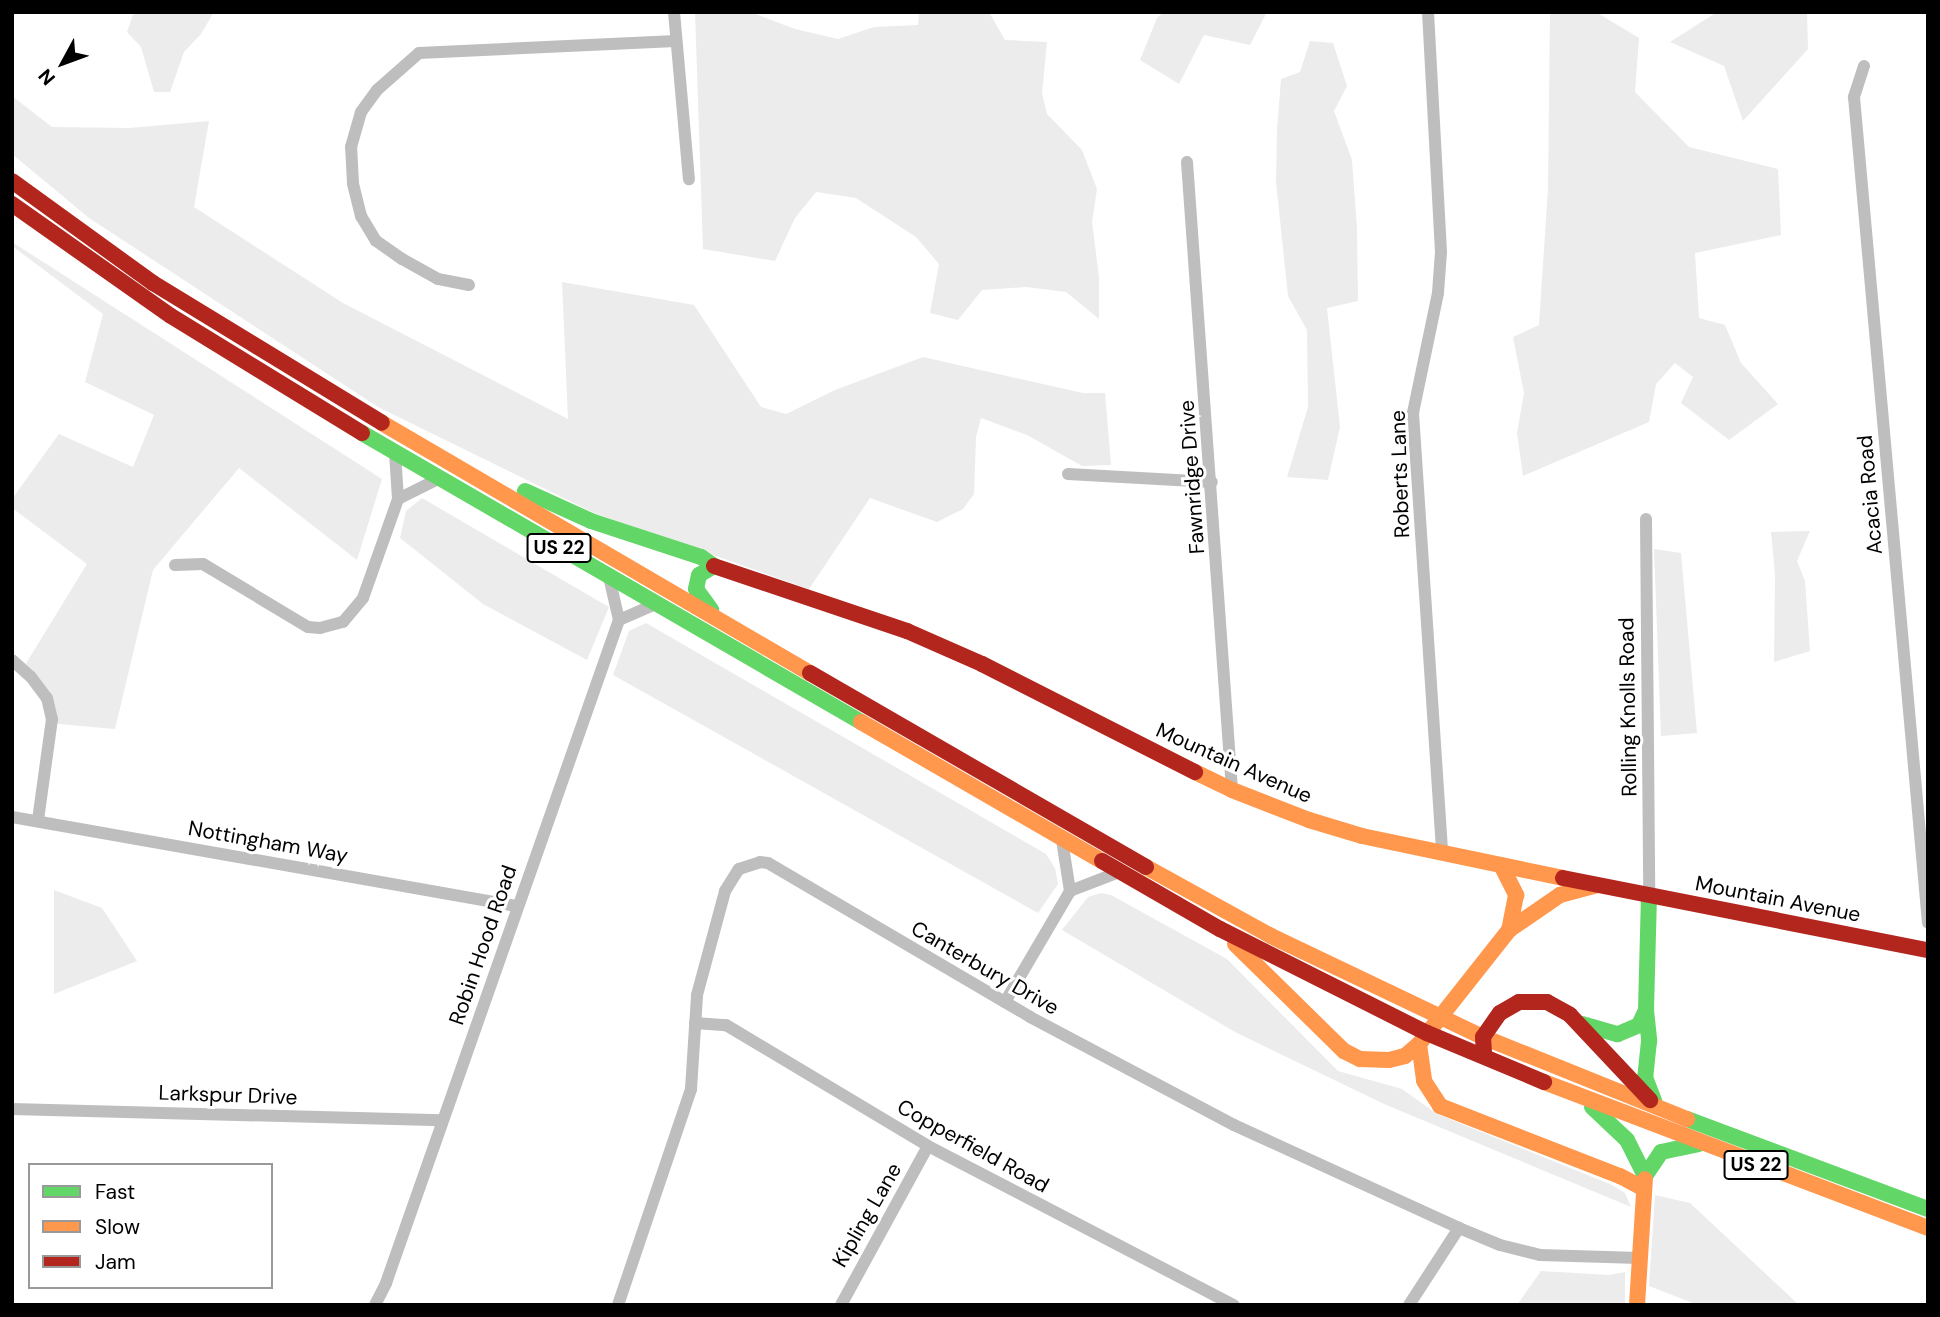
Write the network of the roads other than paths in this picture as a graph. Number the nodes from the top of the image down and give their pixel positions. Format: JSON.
{"nodes":[{"id":1,"x":674,"y":12,"type":"edge"},
{"id":2,"x":1428,"y":12,"type":"edge"},
{"id":3,"x":676,"y":41,"type":"junction"},
{"id":4,"x":1864,"y":66,"type":"dead end"},
{"id":5,"x":1187,"y":162,"type":"dead end"},
{"id":6,"x":689,"y":179,"type":"dead end"},
{"id":7,"x":12,"y":181,"type":"edge"},
{"id":8,"x":12,"y":204,"type":"edge"},
{"id":9,"x":470,"y":285,"type":"dead end"},
{"id":10,"x":424,"y":449,"type":"junction"},
{"id":11,"x":395,"y":453,"type":"junction"},
{"id":12,"x":1068,"y":474,"type":"dead end"},
{"id":13,"x":438,"y":479,"type":"junction"},
{"id":14,"x":1212,"y":482,"type":"junction"},
{"id":15,"x":398,"y":499,"type":"junction"},
{"id":16,"x":1646,"y":519,"type":"dead end"},
{"id":17,"x":175,"y":565,"type":"dead end"},
{"id":18,"x":714,"y":566,"type":"junction"},
{"id":19,"x":609,"y":577,"type":"junction"},
{"id":20,"x":656,"y":604,"type":"junction"},
{"id":21,"x":619,"y":620,"type":"junction"},
{"id":22,"x":724,"y":621,"type":"junction"},
{"id":23,"x":12,"y":660,"type":"edge"},
{"id":24,"x":1232,"y":790,"type":"junction"},
{"id":25,"x":12,"y":817,"type":"edge"},
{"id":26,"x":38,"y":820,"type":"junction"},
{"id":27,"x":1062,"y":840,"type":"junction"},
{"id":28,"x":1442,"y":852,"type":"junction"},
{"id":29,"x":1501,"y":865,"type":"junction"},
{"id":30,"x":1119,"y":872,"type":"junction"},
{"id":31,"x":1597,"y":885,"type":"junction"},
{"id":32,"x":1070,"y":891,"type":"junction"},
{"id":33,"x":1649,"y":895,"type":"junction"},
{"id":34,"x":516,"y":906,"type":"junction"},
{"id":35,"x":1928,"y":923,"type":"edge"},
{"id":36,"x":1220,"y":929,"type":"junction"},
{"id":37,"x":1509,"y":930,"type":"junction"},
{"id":38,"x":1928,"y":950,"type":"edge"},
{"id":39,"x":1005,"y":1002,"type":"junction"},
{"id":40,"x":1646,"y":1010,"type":"junction"},
{"id":41,"x":1439,"y":1018,"type":"junction"},
{"id":42,"x":1576,"y":1021,"type":"junction"},
{"id":43,"x":695,"y":1023,"type":"junction"},
{"id":44,"x":1483,"y":1037,"type":"junction"},
{"id":45,"x":1423,"y":1039,"type":"junction"},
{"id":46,"x":1493,"y":1062,"type":"junction"},
{"id":47,"x":1585,"y":1101,"type":"junction"},
{"id":48,"x":1657,"y":1108,"type":"junction"},
{"id":49,"x":12,"y":1109,"type":"edge"},
{"id":50,"x":442,"y":1120,"type":"junction"},
{"id":51,"x":1699,"y":1143,"type":"junction"},
{"id":52,"x":928,"y":1146,"type":"junction"},
{"id":53,"x":1644,"y":1182,"type":"junction"},
{"id":54,"x":1928,"y":1209,"type":"edge"},
{"id":55,"x":1459,"y":1228,"type":"junction"},
{"id":56,"x":1928,"y":1228,"type":"edge"},
{"id":57,"x":1639,"y":1258,"type":"junction"},
{"id":58,"x":1204,"y":1292,"type":"junction"},
{"id":59,"x":375,"y":1305,"type":"edge"},
{"id":60,"x":618,"y":1305,"type":"edge"},
{"id":61,"x":841,"y":1305,"type":"edge"},
{"id":62,"x":1201,"y":1305,"type":"edge"},
{"id":63,"x":1234,"y":1305,"type":"edge"},
{"id":64,"x":1409,"y":1305,"type":"edge"},
{"id":65,"x":1637,"y":1305,"type":"edge"}],
"edges":[{"from":1,"to":3,"type":"street"},
{"from":2,"to":28,"type":"street","name":"Roberts Lane"},
{"from":3,"to":6,"type":"street"},
{"from":3,"to":9,"type":"street"},
{"from":4,"to":35,"type":"street","name":"Acacia Road"},
{"from":5,"to":14,"type":"street","name":"Fawnridge Drive"},
{"from":7,"to":10,"type":"main road","number":"US 22"},
{"from":8,"to":11,"type":"main road","number":"US 22"},
{"from":10,"to":18,"type":"main road","name":"Mountain Avenue"},
{"from":10,"to":22,"type":"main road","number":"US 22"},
{"from":11,"to":13,"type":"main road","number":"US 22"},
{"from":11,"to":15,"type":"street"},
{"from":12,"to":14,"type":"street"},
{"from":13,"to":15,"type":"street"},
{"from":13,"to":19,"type":"main road","number":"US 22"},
{"from":14,"to":24,"type":"street","name":"Fawnridge Drive"},
{"from":15,"to":17,"type":"street"},
{"from":16,"to":33,"type":"street","name":"Rolling Knolls Road"},
{"from":18,"to":22,"type":"main road"},
{"from":18,"to":24,"type":"main road","name":"Mountain Avenue"},
{"from":19,"to":20,"type":"main road","number":"US 22"},
{"from":19,"to":21,"type":"street"},
{"from":20,"to":21,"type":"street"},
{"from":20,"to":27,"type":"main road","number":"US 22"},
{"from":21,"to":34,"type":"street","name":"Robin Hood Road"},
{"from":22,"to":41,"type":"main road","number":"US 22"},
{"from":23,"to":26,"type":"street"},
{"from":24,"to":28,"type":"main road","name":"Mountain Avenue"},
{"from":25,"to":26,"type":"street","name":"Nottingham Way"},
{"from":26,"to":34,"type":"street","name":"Nottingham Way"},
{"from":27,"to":30,"type":"main road","number":"US 22"},
{"from":27,"to":32,"type":"street"},
{"from":28,"to":29,"type":"main road","name":"Mountain Avenue"},
{"from":29,"to":31,"type":"main road","name":"Mountain Avenue"},
{"from":29,"to":37,"type":"main road"},
{"from":30,"to":32,"type":"street"},
{"from":30,"to":36,"type":"main road","number":"US 22"},
{"from":31,"to":33,"type":"main road","name":"Mountain Avenue"},
{"from":31,"to":37,"type":"main road"},
{"from":32,"to":39,"type":"street"},
{"from":33,"to":38,"type":"main road","name":"Mountain Avenue"},
{"from":33,"to":40,"type":"main road"},
{"from":34,"to":50,"type":"street","name":"Robin Hood Road"},
{"from":36,"to":45,"type":"main road","number":"US 22"},
{"from":36,"to":45,"type":"main road"},
{"from":37,"to":41,"type":"main road"},
{"from":39,"to":43,"type":"street","name":"Canterbury Drive"},
{"from":39,"to":55,"type":"street","name":"Canterbury Drive"},
{"from":40,"to":42,"type":"main road"},
{"from":40,"to":48,"type":"main road"},
{"from":41,"to":44,"type":"main road","number":"US 22"},
{"from":41,"to":45,"type":"main road"},
{"from":42,"to":44,"type":"main road"},
{"from":42,"to":48,"type":"main road"},
{"from":43,"to":52,"type":"street","name":"Copperfield Road"},
{"from":43,"to":60,"type":"street","name":"Canterbury Drive"},
{"from":44,"to":46,"type":"main road"},
{"from":44,"to":48,"type":"main road","number":"US 22"},
{"from":45,"to":46,"type":"main road","number":"US 22"},
{"from":45,"to":53,"type":"main road"},
{"from":46,"to":47,"type":"main road","number":"US 22"},
{"from":47,"to":51,"type":"main road","number":"US 22"},
{"from":47,"to":53,"type":"main road"},
{"from":48,"to":54,"type":"main road","number":"US 22"},
{"from":49,"to":50,"type":"street","name":"Larkspur Drive"},
{"from":50,"to":59,"type":"street","name":"Robin Hood Road"},
{"from":51,"to":53,"type":"main road"},
{"from":51,"to":56,"type":"main road","number":"US 22"},
{"from":52,"to":58,"type":"street","name":"Copperfield Road"},
{"from":52,"to":61,"type":"street","name":"Kipling Lane"},
{"from":53,"to":57,"type":"main road"},
{"from":55,"to":57,"type":"street","name":"Canterbury Drive"},
{"from":55,"to":64,"type":"street"},
{"from":57,"to":65,"type":"main road"},
{"from":58,"to":62,"type":"street"},
{"from":58,"to":63,"type":"street","name":"Copperfield Road"}]}
